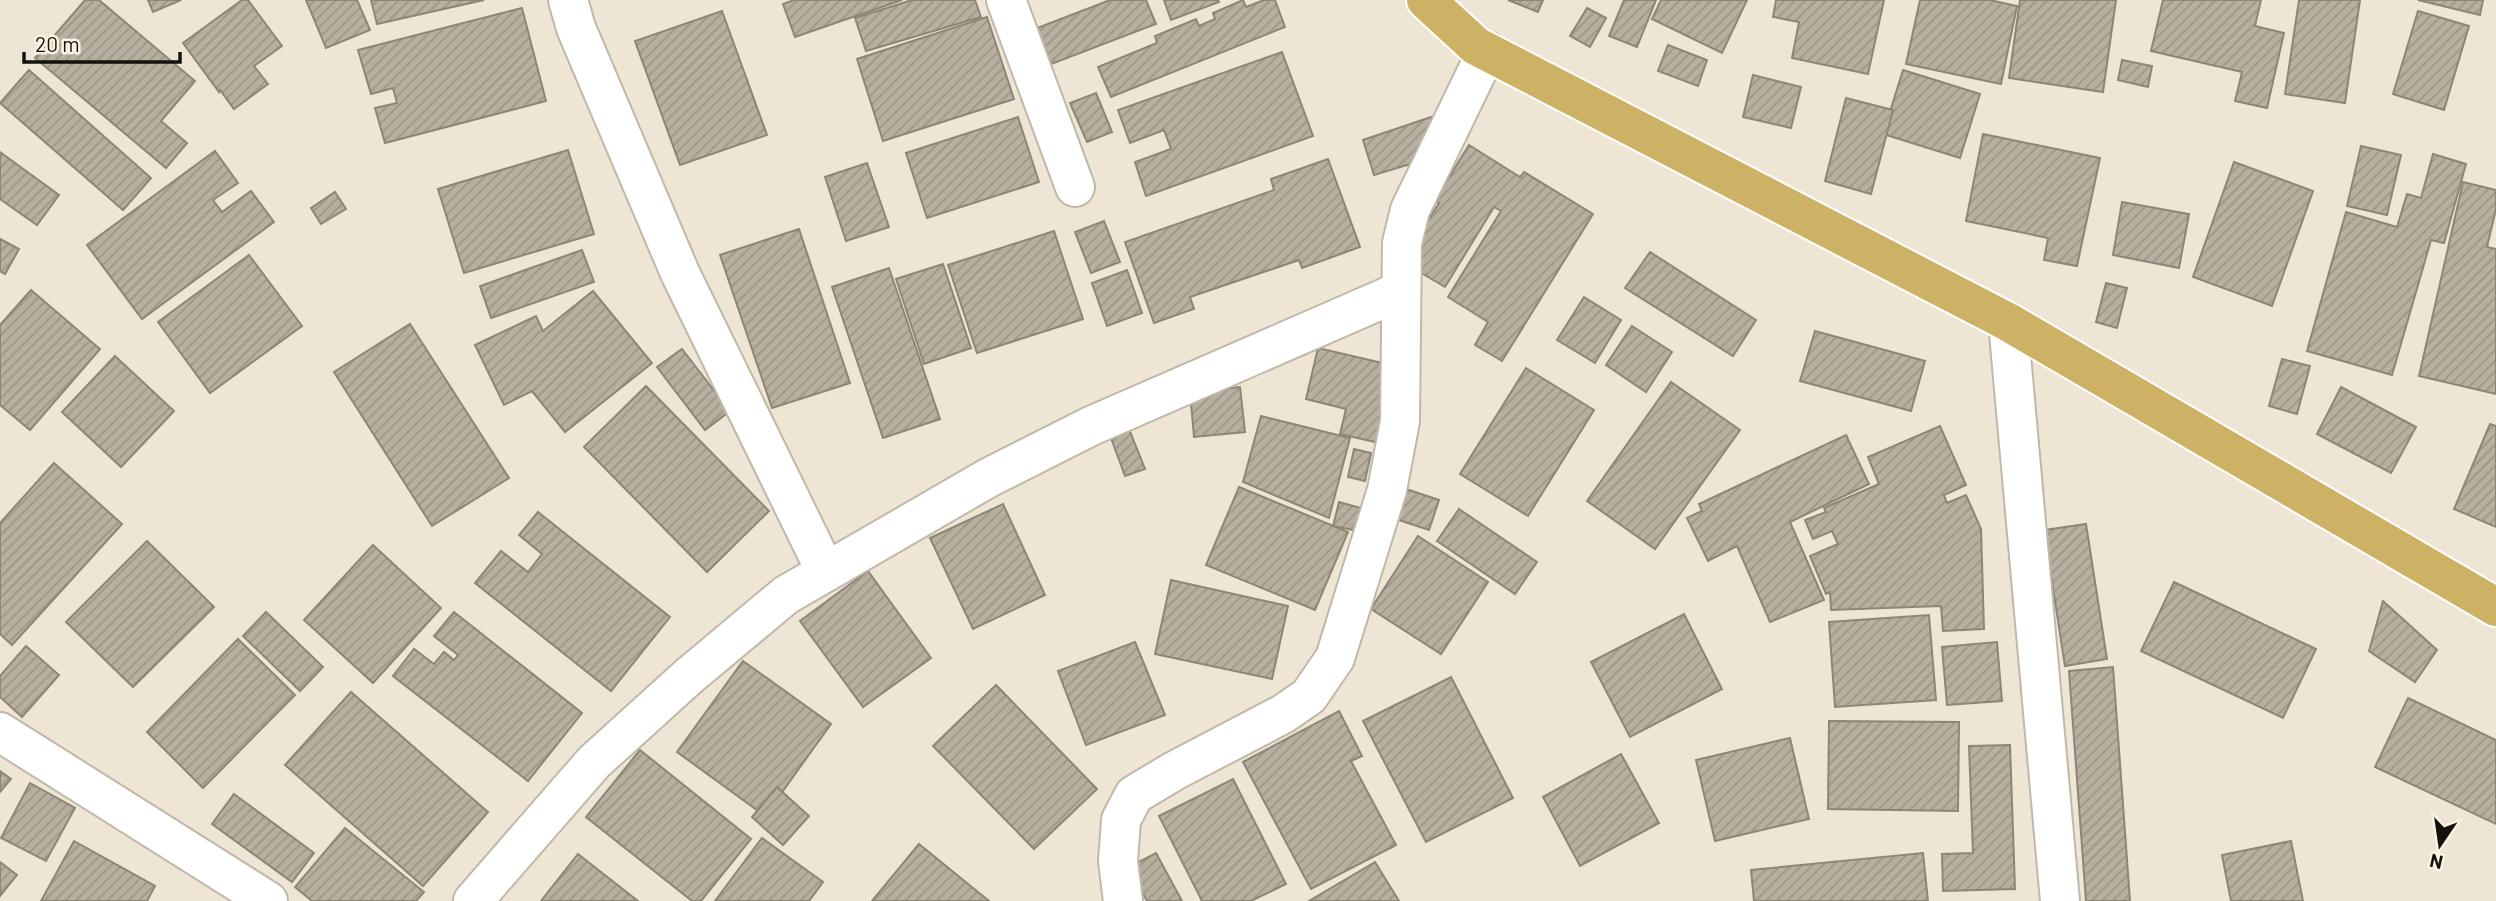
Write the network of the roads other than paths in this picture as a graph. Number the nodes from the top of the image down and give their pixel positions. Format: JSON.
{"nodes":[{"id":1,"x":568,"y":0,"type":"edge"},
{"id":2,"x":1006,"y":0,"type":"edge"},
{"id":3,"x":1426,"y":0,"type":"edge"},
{"id":4,"x":1487,"y":51,"type":"junction"},
{"id":5,"x":1075,"y":187,"type":"dead end"},
{"id":6,"x":1401,"y":291,"type":"junction"},
{"id":7,"x":2008,"y":322,"type":"junction"},
{"id":8,"x":826,"y":572,"type":"junction"},
{"id":9,"x":2496,"y":607,"type":"edge"},
{"id":10,"x":0,"y":732,"type":"edge"},
{"id":11,"x":268,"y":901,"type":"edge"},
{"id":12,"x":473,"y":901,"type":"edge"},
{"id":13,"x":1123,"y":901,"type":"edge"},
{"id":14,"x":2060,"y":901,"type":"edge"}],
"edges":[{"from":1,"to":8,"type":"street"},
{"from":2,"to":5,"type":"street"},
{"from":3,"to":4,"type":"main road"},
{"from":4,"to":6,"type":"street"},
{"from":4,"to":7,"type":"main road"},
{"from":6,"to":8,"type":"street"},
{"from":6,"to":13,"type":"street"},
{"from":7,"to":9,"type":"main road"},
{"from":7,"to":14,"type":"street"},
{"from":8,"to":12,"type":"street"},
{"from":10,"to":11,"type":"street"}]}
